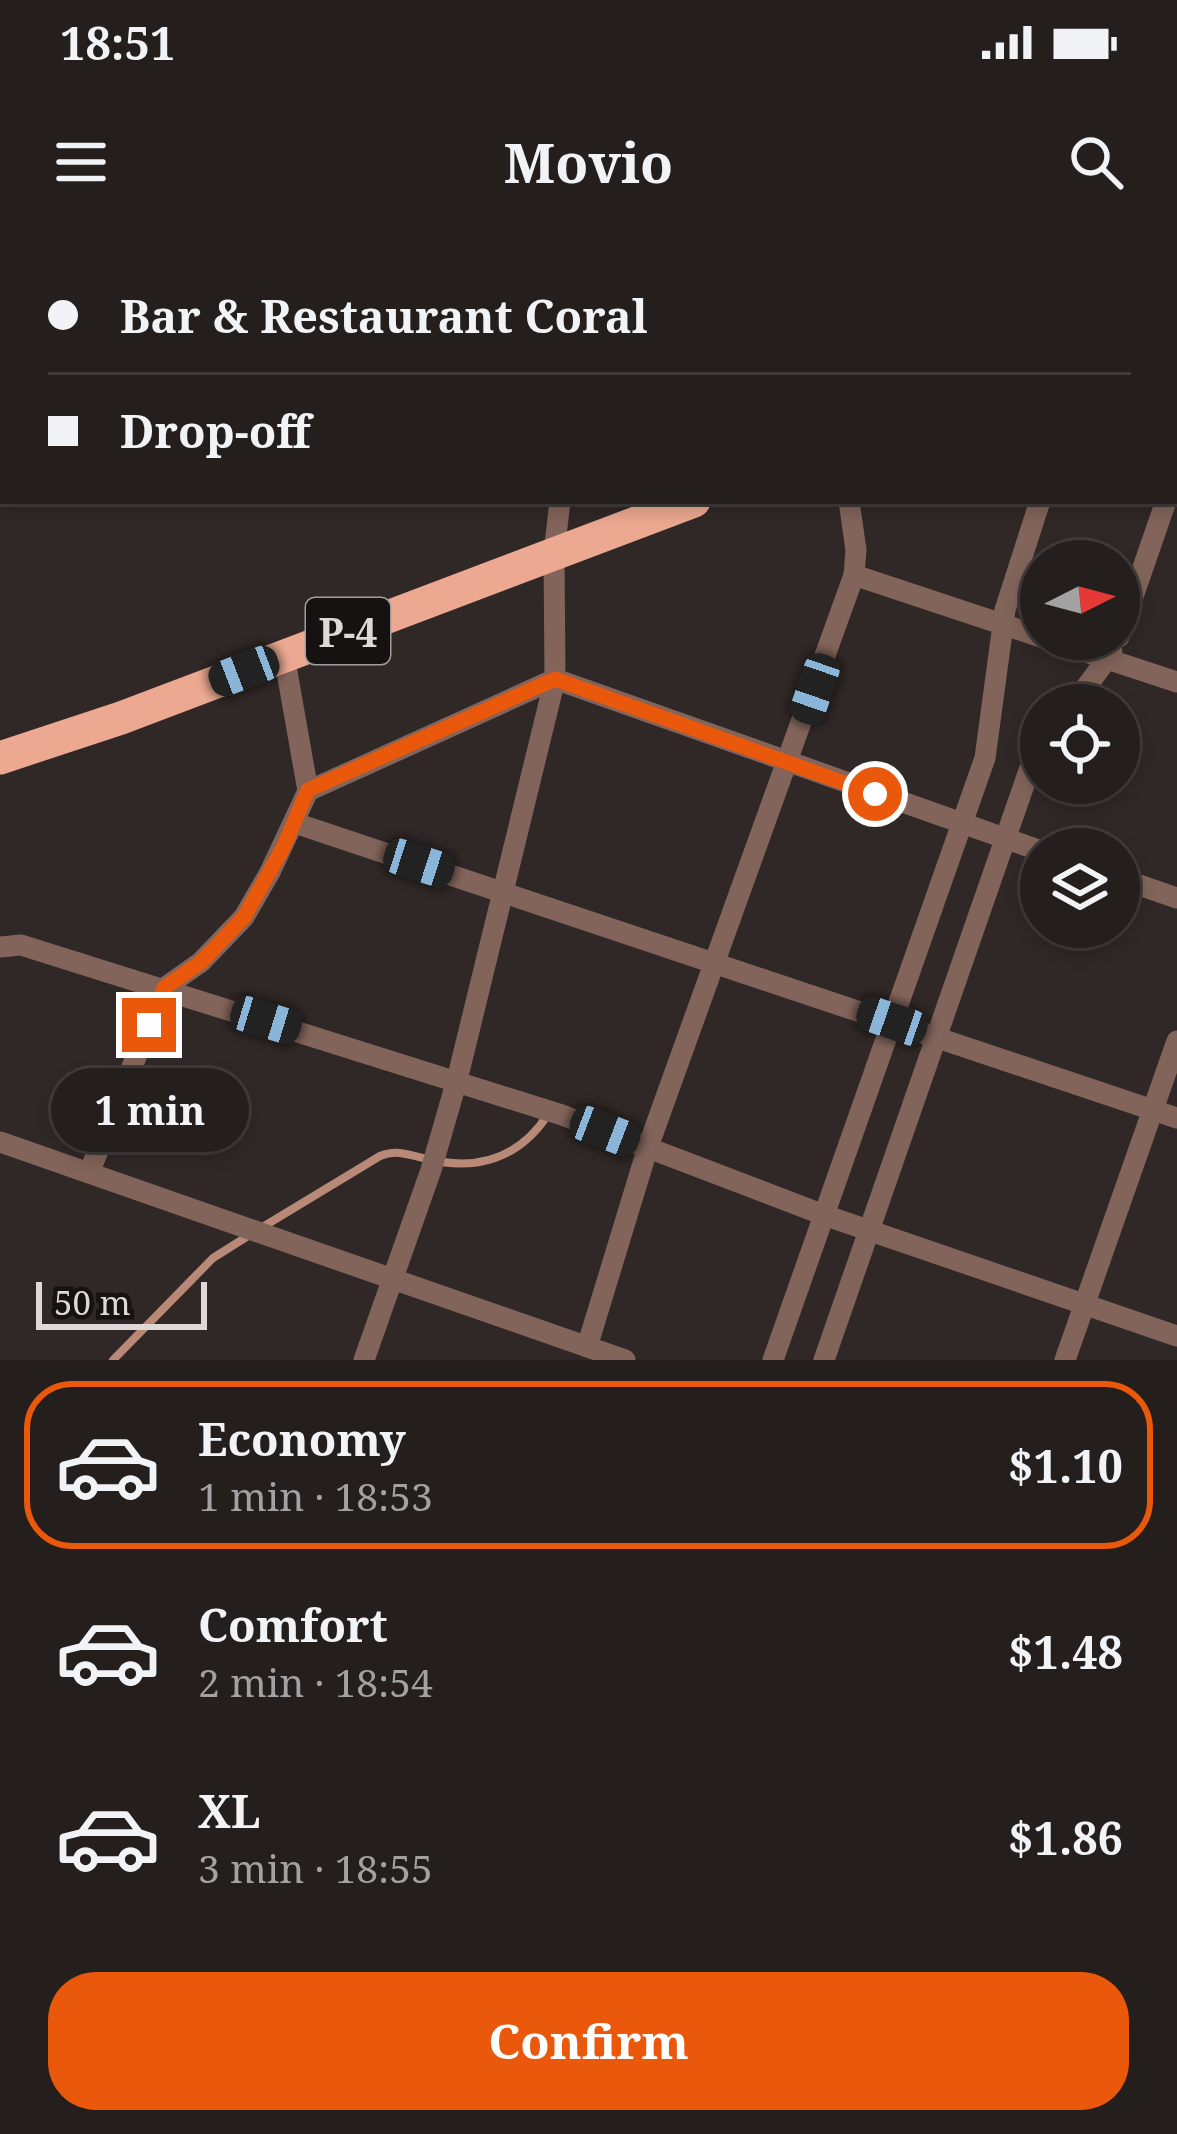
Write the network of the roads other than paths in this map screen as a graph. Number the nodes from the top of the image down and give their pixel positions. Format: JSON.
{"nodes":[{"id":1,"x":560,"y":504,"type":"edge"},
{"id":2,"x":686,"y":504,"type":"edge"},
{"id":3,"x":849,"y":504,"type":"edge"},
{"id":4,"x":1039,"y":504,"type":"edge"},
{"id":5,"x":1165,"y":504,"type":"edge"},
{"id":6,"x":554,"y":553,"type":"junction"},
{"id":7,"x":1140,"y":574,"type":"edge"},
{"id":8,"x":854,"y":575,"type":"junction"},
{"id":9,"x":1002,"y":624,"type":"junction"},
{"id":10,"x":1020,"y":630,"type":"edge"},
{"id":11,"x":284,"y":656,"type":"junction"},
{"id":12,"x":1140,"y":660,"type":"edge"},
{"id":13,"x":555,"y":679,"type":"junction"},
{"id":14,"x":1177,"y":682,"type":"edge"},
{"id":15,"x":0,"y":758,"type":"edge"},
{"id":16,"x":789,"y":765,"type":"junction"},
{"id":17,"x":308,"y":790,"type":"junction"},
{"id":18,"x":1020,"y":796,"type":"edge"},
{"id":19,"x":295,"y":823,"type":"junction"},
{"id":20,"x":962,"y":824,"type":"junction"},
{"id":21,"x":1005,"y":839,"type":"junction"},
{"id":22,"x":1020,"y":844,"type":"edge"},
{"id":23,"x":1140,"y":885,"type":"edge"},
{"id":24,"x":502,"y":890,"type":"junction"},
{"id":25,"x":1177,"y":898,"type":"edge"},
{"id":26,"x":0,"y":947,"type":"edge"},
{"id":27,"x":717,"y":961,"type":"junction"},
{"id":28,"x":164,"y":988,"type":"junction"},
{"id":29,"x":892,"y":1021,"type":"junction"},
{"id":30,"x":935,"y":1035,"type":"junction"},
{"id":31,"x":1177,"y":1041,"type":"edge"},
{"id":32,"x":457,"y":1080,"type":"junction"},
{"id":33,"x":1153,"y":1108,"type":"junction"},
{"id":34,"x":1177,"y":1118,"type":"edge"},
{"id":35,"x":0,"y":1142,"type":"edge"},
{"id":36,"x":648,"y":1147,"type":"junction"},
{"id":37,"x":89,"y":1173,"type":"junction"},
{"id":38,"x":824,"y":1215,"type":"junction"},
{"id":39,"x":869,"y":1230,"type":"junction"},
{"id":40,"x":390,"y":1280,"type":"junction"},
{"id":41,"x":1085,"y":1305,"type":"junction"},
{"id":42,"x":1177,"y":1336,"type":"edge"},
{"id":43,"x":586,"y":1347,"type":"junction"},
{"id":44,"x":364,"y":1360,"type":"edge"},
{"id":45,"x":625,"y":1360,"type":"edge"},
{"id":46,"x":773,"y":1360,"type":"edge"},
{"id":47,"x":824,"y":1360,"type":"edge"},
{"id":48,"x":1066,"y":1360,"type":"edge"}],
"edges":[{"from":1,"to":6,"type":"street"},
{"from":2,"to":6,"type":"highway","number":"P-4"},
{"from":3,"to":8,"type":"street"},
{"from":4,"to":9,"type":"street"},
{"from":5,"to":7,"type":"street"},
{"from":6,"to":11,"type":"highway","number":"P-4"},
{"from":6,"to":13,"type":"street"},
{"from":8,"to":9,"type":"street"},
{"from":8,"to":16,"type":"street"},
{"from":9,"to":10,"type":"street"},
{"from":9,"to":20,"type":"street"},
{"from":11,"to":15,"type":"highway","number":"P-4"},
{"from":11,"to":17,"type":"street"},
{"from":12,"to":14,"type":"street"},
{"from":13,"to":16,"type":"street"},
{"from":13,"to":17,"type":"street"},
{"from":13,"to":24,"type":"street"},
{"from":16,"to":20,"type":"street"},
{"from":16,"to":27,"type":"street"},
{"from":17,"to":19,"type":"street"},
{"from":18,"to":21,"type":"street"},
{"from":19,"to":24,"type":"street"},
{"from":19,"to":28,"type":"street"},
{"from":20,"to":21,"type":"street"},
{"from":20,"to":29,"type":"street"},
{"from":21,"to":22,"type":"street"},
{"from":21,"to":30,"type":"street"},
{"from":23,"to":25,"type":"street"},
{"from":24,"to":27,"type":"street"},
{"from":24,"to":32,"type":"street"},
{"from":26,"to":28,"type":"street"},
{"from":27,"to":29,"type":"street"},
{"from":27,"to":36,"type":"street"},
{"from":28,"to":32,"type":"street"},
{"from":28,"to":37,"type":"street"},
{"from":29,"to":30,"type":"street"},
{"from":29,"to":38,"type":"street"},
{"from":30,"to":33,"type":"street"},
{"from":30,"to":39,"type":"street"},
{"from":31,"to":33,"type":"street"},
{"from":32,"to":36,"type":"street"},
{"from":32,"to":40,"type":"street"},
{"from":33,"to":34,"type":"street"},
{"from":33,"to":41,"type":"street"},
{"from":35,"to":37,"type":"street"},
{"from":36,"to":38,"type":"street"},
{"from":36,"to":43,"type":"street"},
{"from":37,"to":40,"type":"street"},
{"from":38,"to":39,"type":"street"},
{"from":38,"to":46,"type":"street"},
{"from":39,"to":41,"type":"street"},
{"from":39,"to":47,"type":"street"},
{"from":40,"to":43,"type":"street"},
{"from":40,"to":44,"type":"street"},
{"from":41,"to":42,"type":"street"},
{"from":41,"to":48,"type":"street"},
{"from":43,"to":45,"type":"street"}]}
